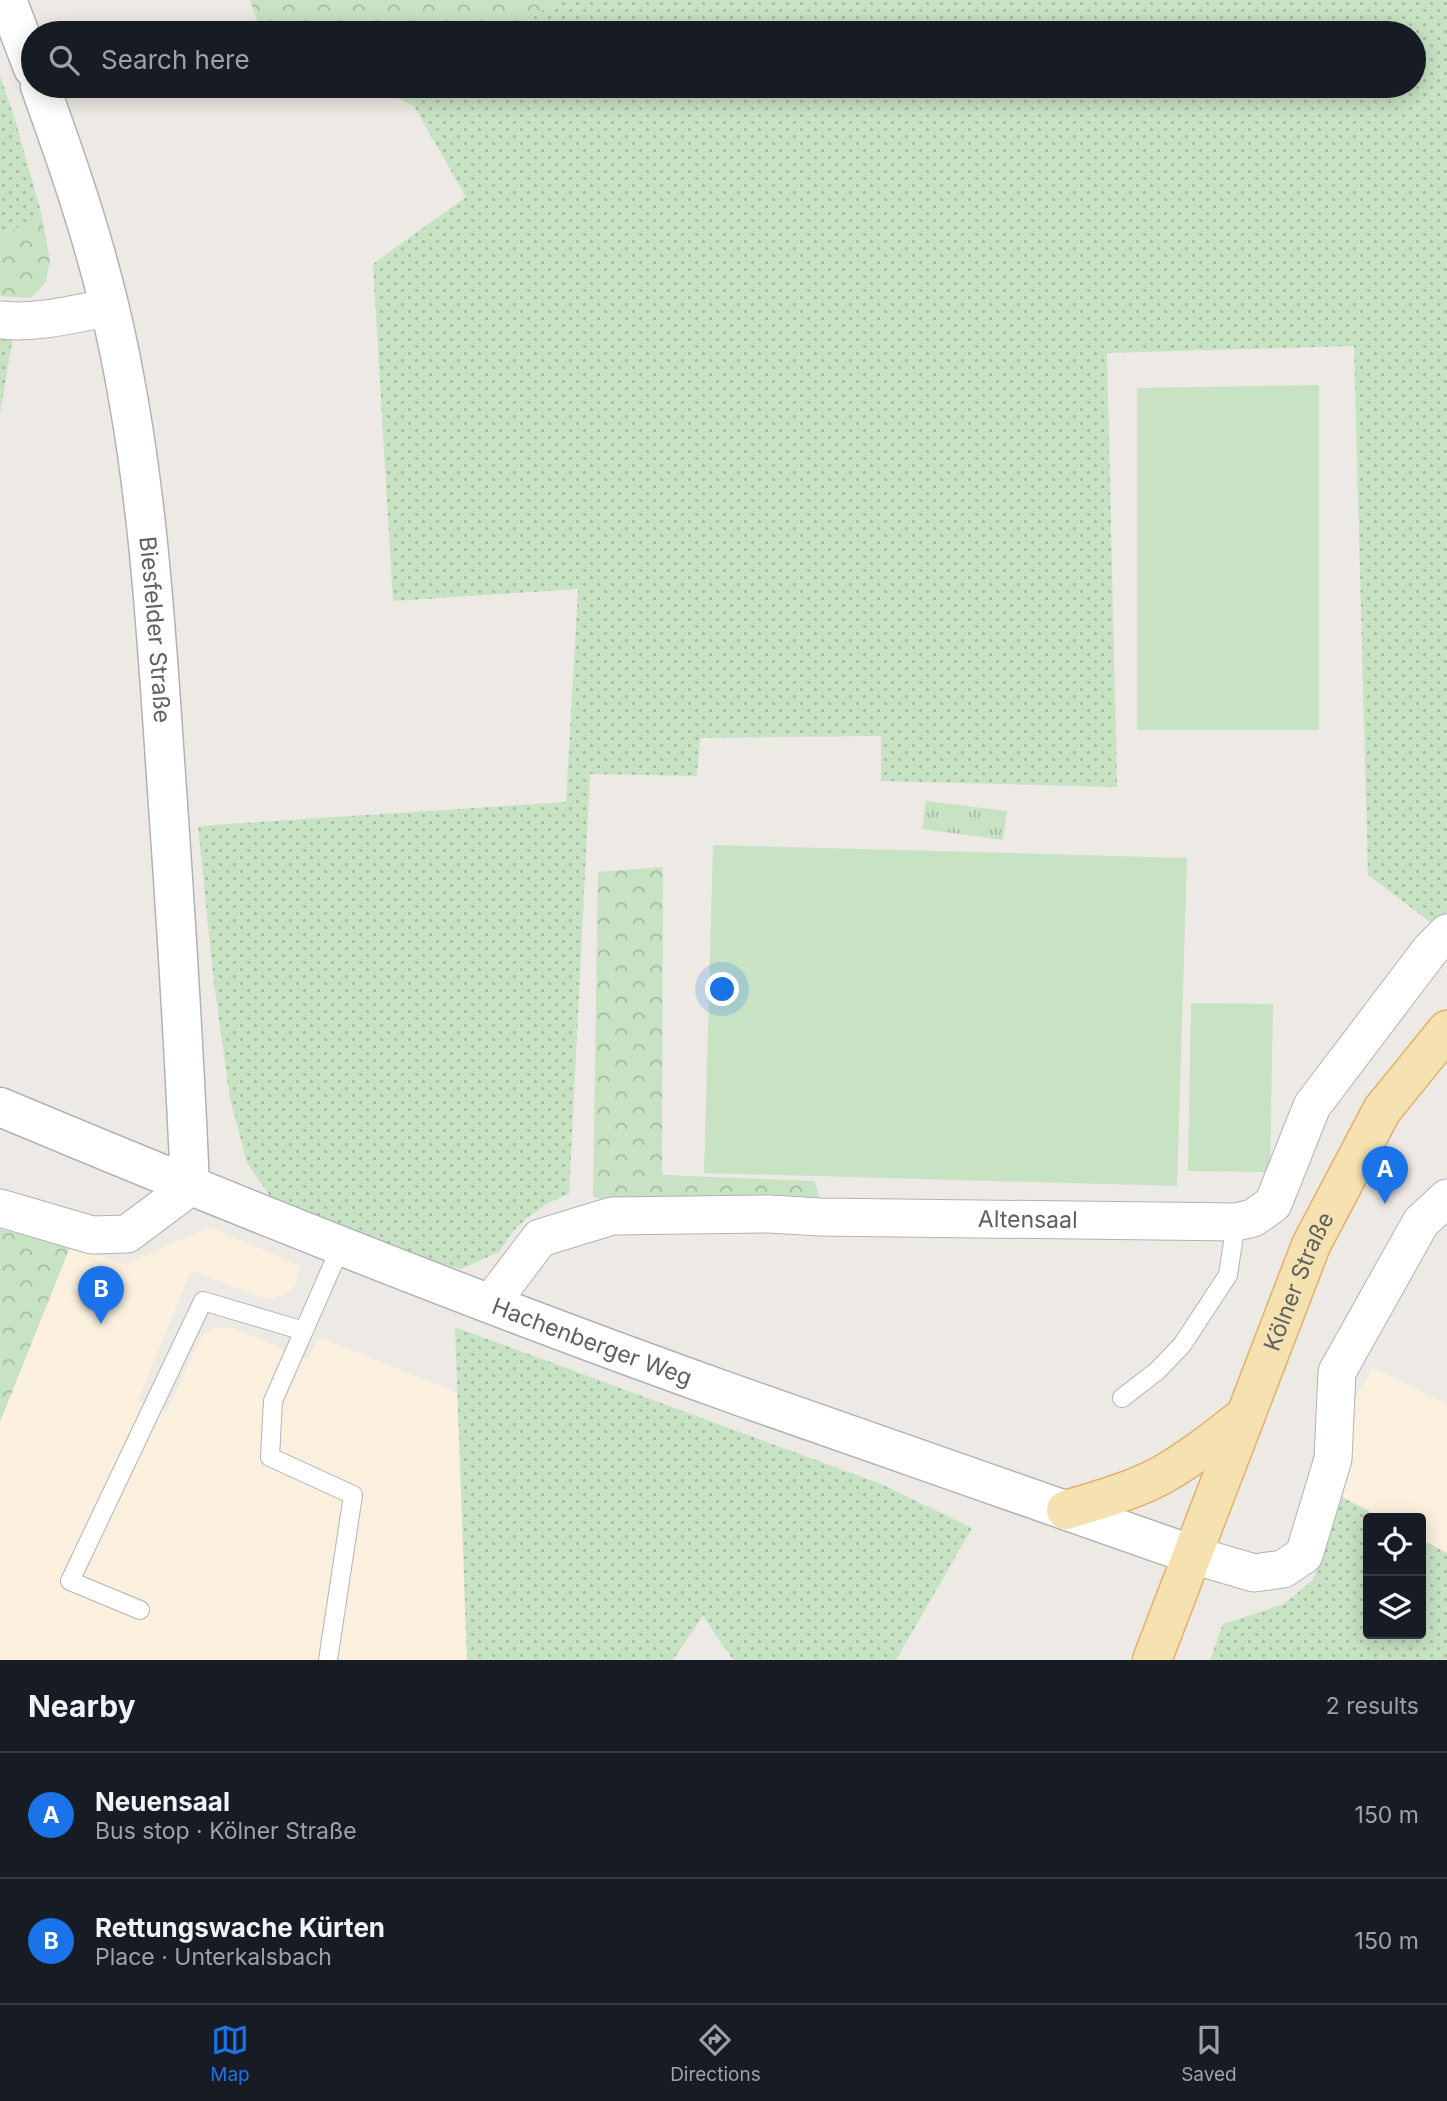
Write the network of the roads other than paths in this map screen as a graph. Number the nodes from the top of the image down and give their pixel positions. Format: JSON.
{"nodes":[{"id":1,"x":7,"y":0,"type":"edge"},
{"id":2,"x":21,"y":37,"type":"edge"},
{"id":3,"x":44,"y":98,"type":"edge"},
{"id":4,"x":110,"y":307,"type":"junction"},
{"id":5,"x":0,"y":320,"type":"edge"},
{"id":6,"x":1447,"y":933,"type":"edge"},
{"id":7,"x":1447,"y":1030,"type":"edge"},
{"id":8,"x":0,"y":1107,"type":"edge"},
{"id":9,"x":190,"y":1186,"type":"junction"},
{"id":10,"x":1447,"y":1198,"type":"edge"},
{"id":11,"x":0,"y":1208,"type":"edge"},
{"id":12,"x":1236,"y":1222,"type":"junction"},
{"id":13,"x":341,"y":1246,"type":"junction"},
{"id":14,"x":490,"y":1304,"type":"junction"},
{"id":15,"x":304,"y":1331,"type":"junction"},
{"id":16,"x":1122,"y":1398,"type":"dead end"},
{"id":17,"x":1246,"y":1415,"type":"junction"},
{"id":18,"x":1066,"y":1510,"type":"junction"},
{"id":19,"x":1193,"y":1555,"type":"junction"},
{"id":20,"x":140,"y":1610,"type":"dead end"},
{"id":21,"x":328,"y":1660,"type":"edge"},
{"id":22,"x":1152,"y":1660,"type":"edge"}],
"edges":[{"from":1,"to":2,"type":"street"},
{"from":3,"to":4,"type":"street","name":"Biesfelder Straße"},
{"from":4,"to":5,"type":"street"},
{"from":4,"to":9,"type":"street","name":"Biesfelder Straße"},
{"from":6,"to":12,"type":"street","name":"Altensaal"},
{"from":7,"to":17,"type":"main road","name":"Kölner Straße"},
{"from":8,"to":9,"type":"street","name":"Hachenberger Weg"},
{"from":9,"to":11,"type":"street"},
{"from":9,"to":13,"type":"street","name":"Hachenberger Weg"},
{"from":10,"to":19,"type":"street"},
{"from":12,"to":14,"type":"street","name":"Altensaal"},
{"from":12,"to":16,"type":"lane"},
{"from":13,"to":14,"type":"street","name":"Hachenberger Weg"},
{"from":13,"to":15,"type":"lane"},
{"from":14,"to":18,"type":"street","name":"Hachenberger Weg"},
{"from":15,"to":20,"type":"lane"},
{"from":15,"to":21,"type":"lane"},
{"from":17,"to":18,"type":"main road"},
{"from":17,"to":19,"type":"main road","name":"Kölner Straße"},
{"from":18,"to":19,"type":"street","name":"Hachenberger Weg"},
{"from":19,"to":22,"type":"main road","name":"Kölner Straße"}]}
